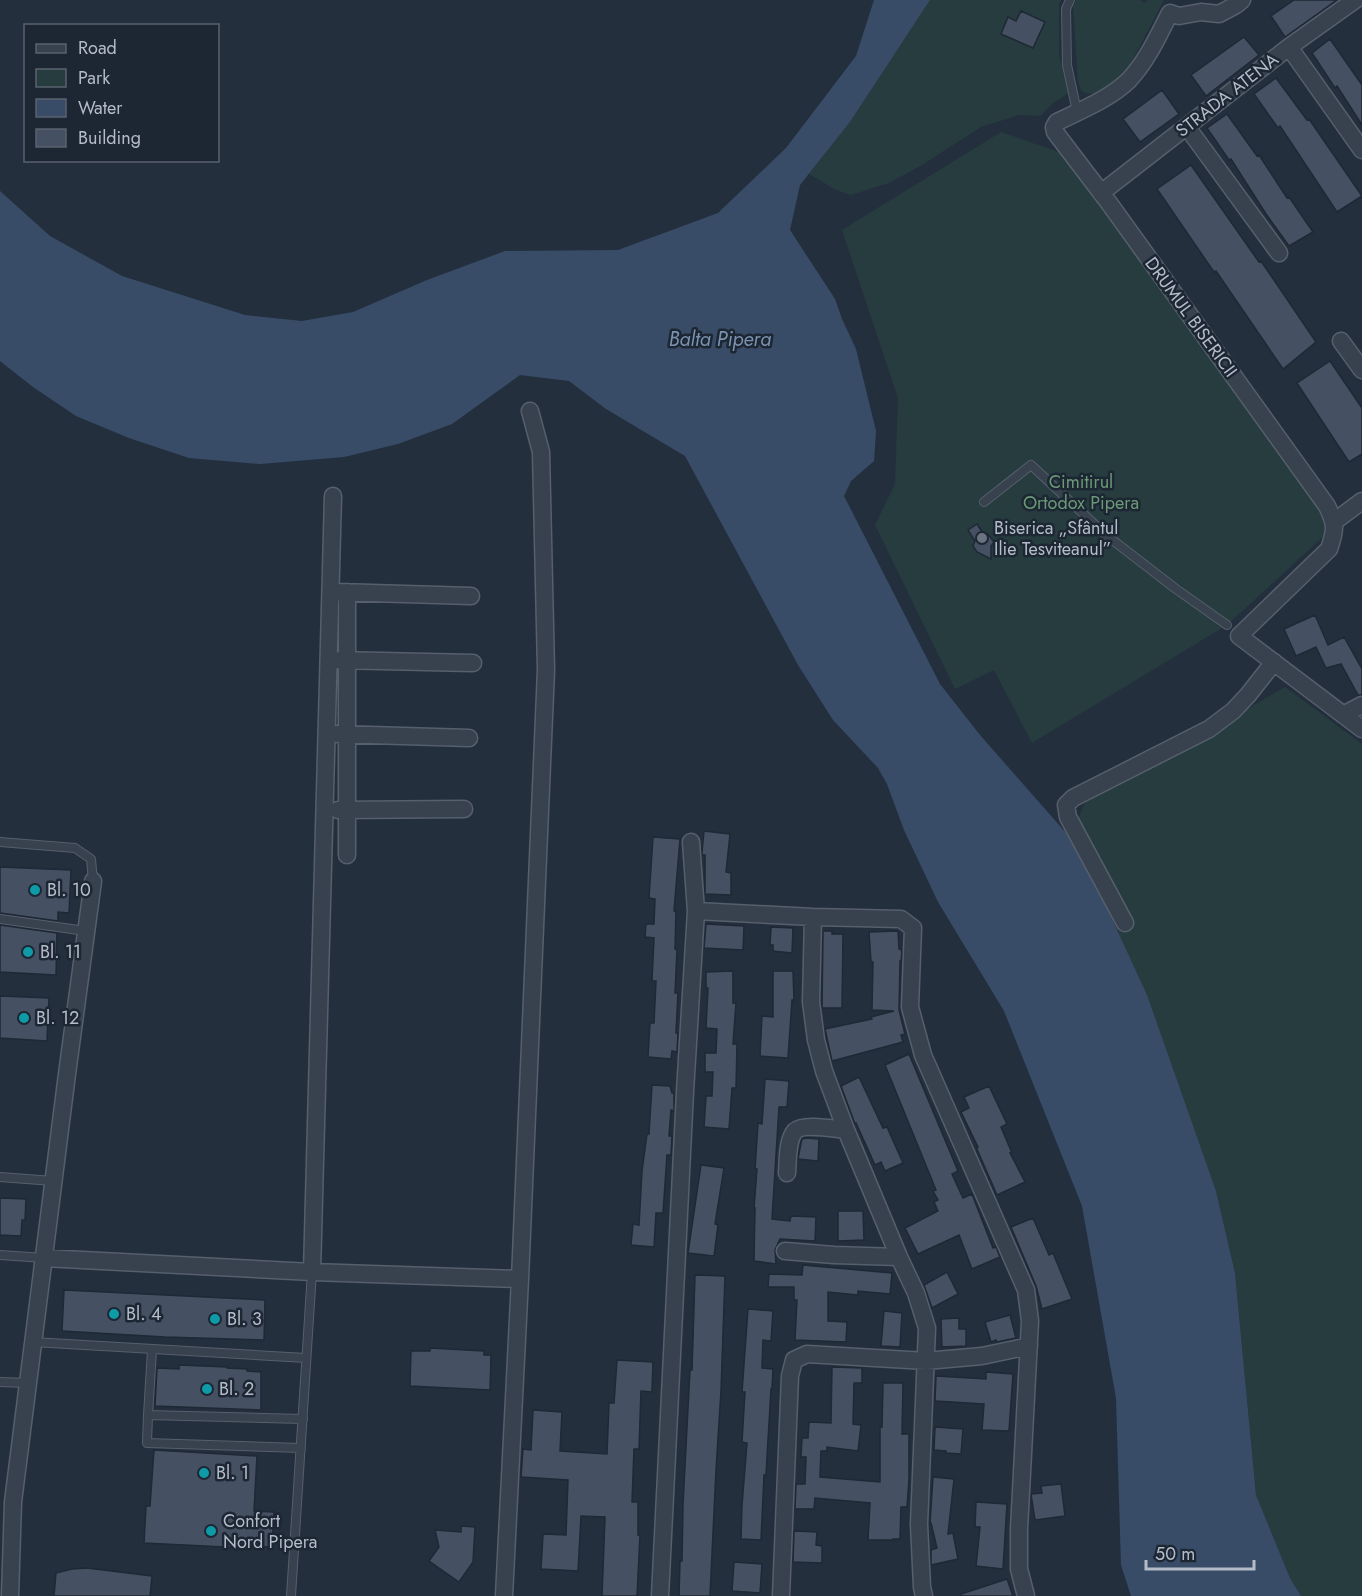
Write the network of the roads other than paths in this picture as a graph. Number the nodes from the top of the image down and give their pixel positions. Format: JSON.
{"nodes":[{"id":1,"x":1070,"y":0,"type":"edge"},
{"id":2,"x":1242,"y":0,"type":"edge"},
{"id":3,"x":1355,"y":0,"type":"edge"},
{"id":4,"x":1173,"y":6,"type":"edge"},
{"id":5,"x":1289,"y":47,"type":"junction"},
{"id":6,"x":1077,"y":112,"type":"junction"},
{"id":7,"x":1187,"y":127,"type":"junction"},
{"id":8,"x":1362,"y":150,"type":"edge"},
{"id":9,"x":1101,"y":193,"type":"junction"},
{"id":10,"x":1279,"y":253,"type":"dead end"},
{"id":11,"x":1341,"y":341,"type":"dead end"},
{"id":12,"x":1362,"y":370,"type":"edge"},
{"id":13,"x":530,"y":411,"type":"dead end"},
{"id":14,"x":333,"y":496,"type":"dead end"},
{"id":15,"x":1362,"y":501,"type":"edge"},
{"id":16,"x":984,"y":502,"type":"dead end"},
{"id":17,"x":1335,"y":521,"type":"junction"},
{"id":18,"x":339,"y":592,"type":"junction"},
{"id":19,"x":471,"y":596,"type":"dead end"},
{"id":20,"x":1233,"y":631,"type":"junction"},
{"id":21,"x":329,"y":660,"type":"junction"},
{"id":22,"x":346,"y":660,"type":"junction"},
{"id":23,"x":1274,"y":662,"type":"junction"},
{"id":24,"x":473,"y":663,"type":"dead end"},
{"id":25,"x":1362,"y":705,"type":"edge"},
{"id":26,"x":1343,"y":715,"type":"junction"},
{"id":27,"x":1362,"y":729,"type":"edge"},
{"id":28,"x":327,"y":734,"type":"junction"},
{"id":29,"x":347,"y":734,"type":"junction"},
{"id":30,"x":469,"y":738,"type":"dead end"},
{"id":31,"x":464,"y":809,"type":"dead end"},
{"id":32,"x":325,"y":810,"type":"junction"},
{"id":33,"x":347,"y":810,"type":"junction"},
{"id":34,"x":0,"y":842,"type":"edge"},
{"id":35,"x":691,"y":842,"type":"dead end"},
{"id":36,"x":347,"y":855,"type":"dead end"},
{"id":37,"x":93,"y":881,"type":"joint"},
{"id":38,"x":696,"y":911,"type":"junction"},
{"id":39,"x":813,"y":917,"type":"junction"},
{"id":40,"x":0,"y":919,"type":"edge"},
{"id":41,"x":1125,"y":923,"type":"dead end"},
{"id":42,"x":86,"y":931,"type":"junction"},
{"id":43,"x":846,"y":1130,"type":"junction"},
{"id":44,"x":787,"y":1173,"type":"dead end"},
{"id":45,"x":0,"y":1177,"type":"edge"},
{"id":46,"x":53,"y":1181,"type":"junction"},
{"id":47,"x":786,"y":1251,"type":"dead end"},
{"id":48,"x":0,"y":1255,"type":"edge"},
{"id":49,"x":898,"y":1257,"type":"junction"},
{"id":50,"x":44,"y":1258,"type":"junction"},
{"id":51,"x":312,"y":1272,"type":"junction"},
{"id":52,"x":520,"y":1279,"type":"junction"},
{"id":53,"x":33,"y":1342,"type":"junction"},
{"id":54,"x":1029,"y":1346,"type":"junction"},
{"id":55,"x":152,"y":1350,"type":"junction"},
{"id":56,"x":306,"y":1358,"type":"junction"},
{"id":57,"x":927,"y":1361,"type":"junction"},
{"id":58,"x":0,"y":1382,"type":"edge"},
{"id":59,"x":28,"y":1383,"type":"junction"},
{"id":60,"x":148,"y":1415,"type":"junction"},
{"id":61,"x":303,"y":1419,"type":"junction"},
{"id":62,"x":301,"y":1448,"type":"junction"},
{"id":63,"x":10,"y":1596,"type":"edge"},
{"id":64,"x":291,"y":1596,"type":"edge"},
{"id":65,"x":504,"y":1596,"type":"edge"},
{"id":66,"x":660,"y":1596,"type":"edge"},
{"id":67,"x":781,"y":1596,"type":"edge"},
{"id":68,"x":924,"y":1596,"type":"edge"},
{"id":69,"x":1026,"y":1596,"type":"edge"}],
"edges":[{"from":1,"to":6,"type":"lane"},
{"from":2,"to":4,"type":"street","name":"DRUMUL BISERICII"},
{"from":3,"to":5,"type":"street","name":"STRADA ATENA"},
{"from":4,"to":6,"type":"street","name":"DRUMUL BISERICII"},
{"from":5,"to":7,"type":"street","name":"STRADA ATENA"},
{"from":5,"to":8,"type":"street"},
{"from":6,"to":9,"type":"street","name":"DRUMUL BISERICII"},
{"from":7,"to":9,"type":"street","name":"STRADA ATENA"},
{"from":7,"to":10,"type":"street"},
{"from":9,"to":17,"type":"street","name":"DRUMUL BISERICII"},
{"from":11,"to":12,"type":"street"},
{"from":13,"to":52,"type":"street"},
{"from":14,"to":18,"type":"street"},
{"from":15,"to":17,"type":"street"},
{"from":16,"to":20,"type":"lane"},
{"from":17,"to":20,"type":"street"},
{"from":18,"to":19,"type":"street"},
{"from":18,"to":21,"type":"street"},
{"from":18,"to":22,"type":"street"},
{"from":20,"to":23,"type":"street"},
{"from":21,"to":22,"type":"street"},
{"from":21,"to":28,"type":"street"},
{"from":22,"to":24,"type":"street"},
{"from":22,"to":29,"type":"street"},
{"from":23,"to":26,"type":"street"},
{"from":23,"to":41,"type":"street"},
{"from":25,"to":26,"type":"street"},
{"from":26,"to":27,"type":"street"},
{"from":28,"to":29,"type":"street"},
{"from":28,"to":32,"type":"street"},
{"from":29,"to":30,"type":"street"},
{"from":29,"to":33,"type":"street"},
{"from":31,"to":33,"type":"street"},
{"from":32,"to":33,"type":"street"},
{"from":32,"to":51,"type":"street"},
{"from":33,"to":36,"type":"street"},
{"from":34,"to":37,"type":"lane"},
{"from":35,"to":38,"type":"street"},
{"from":37,"to":42,"type":"street"},
{"from":38,"to":39,"type":"street"},
{"from":38,"to":66,"type":"street"},
{"from":39,"to":43,"type":"street"},
{"from":39,"to":54,"type":"street"},
{"from":40,"to":42,"type":"lane"},
{"from":42,"to":46,"type":"street"},
{"from":43,"to":44,"type":"street"},
{"from":43,"to":49,"type":"street"},
{"from":45,"to":46,"type":"lane"},
{"from":46,"to":50,"type":"street"},
{"from":47,"to":49,"type":"street"},
{"from":48,"to":50,"type":"lane"},
{"from":49,"to":57,"type":"street"},
{"from":50,"to":51,"type":"street"},
{"from":50,"to":53,"type":"street"},
{"from":51,"to":52,"type":"street"},
{"from":51,"to":56,"type":"lane"},
{"from":52,"to":65,"type":"street"},
{"from":53,"to":55,"type":"lane"},
{"from":53,"to":59,"type":"street"},
{"from":54,"to":57,"type":"street"},
{"from":54,"to":69,"type":"street"},
{"from":55,"to":56,"type":"lane"},
{"from":55,"to":60,"type":"lane"},
{"from":56,"to":61,"type":"lane"},
{"from":57,"to":67,"type":"street"},
{"from":57,"to":68,"type":"street"},
{"from":58,"to":59,"type":"lane"},
{"from":59,"to":63,"type":"street"},
{"from":60,"to":61,"type":"lane"},
{"from":60,"to":62,"type":"lane"},
{"from":61,"to":62,"type":"lane"},
{"from":62,"to":64,"type":"lane"}]}
